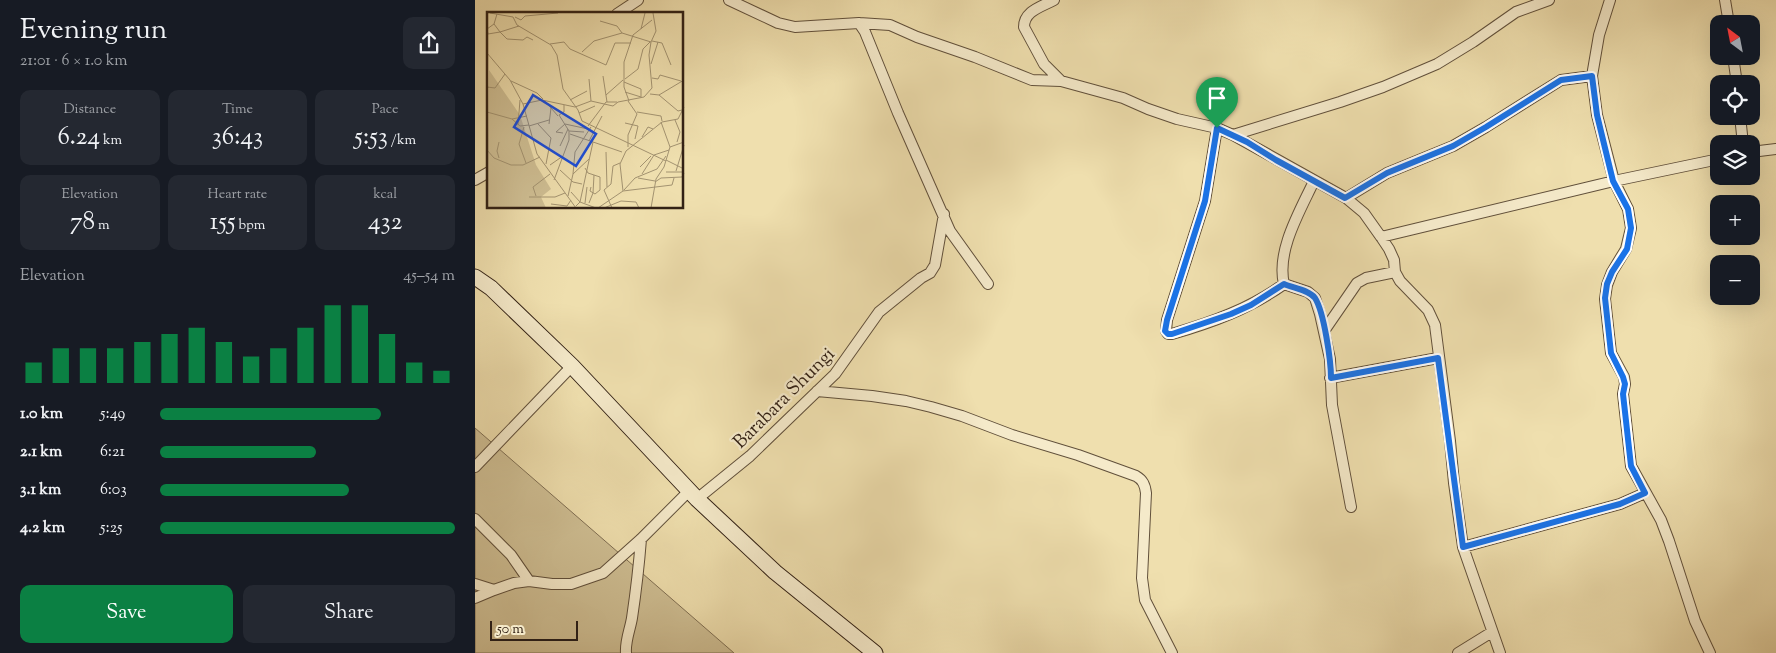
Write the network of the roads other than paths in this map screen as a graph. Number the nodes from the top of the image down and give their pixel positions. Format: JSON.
{"nodes":[{"id":1,"x":638,"y":0,"type":"edge"},
{"id":2,"x":729,"y":0,"type":"edge"},
{"id":3,"x":1054,"y":0,"type":"edge"},
{"id":4,"x":1549,"y":0,"type":"edge"},
{"id":5,"x":1609,"y":0,"type":"edge"},
{"id":6,"x":1725,"y":0,"type":"edge"},
{"id":7,"x":620,"y":12,"type":"edge"},
{"id":8,"x":1728,"y":15,"type":"edge"},
{"id":9,"x":859,"y":23,"type":"junction"},
{"id":10,"x":1592,"y":76,"type":"junction"},
{"id":11,"x":1061,"y":81,"type":"junction"},
{"id":12,"x":1217,"y":128,"type":"junction"},
{"id":13,"x":1233,"y":135,"type":"junction"},
{"id":14,"x":1776,"y":149,"type":"edge"},
{"id":15,"x":1760,"y":151,"type":"edge"},
{"id":16,"x":1710,"y":161,"type":"edge"},
{"id":17,"x":487,"y":173,"type":"edge"},
{"id":18,"x":475,"y":180,"type":"edge"},
{"id":19,"x":1313,"y":181,"type":"junction"},
{"id":20,"x":1613,"y":181,"type":"junction"},
{"id":21,"x":1345,"y":198,"type":"junction"},
{"id":22,"x":943,"y":214,"type":"junction"},
{"id":23,"x":1381,"y":237,"type":"junction"},
{"id":24,"x":1395,"y":272,"type":"junction"},
{"id":25,"x":475,"y":277,"type":"edge"},
{"id":26,"x":987,"y":284,"type":"dead end"},
{"id":27,"x":1284,"y":284,"type":"junction"},
{"id":28,"x":1324,"y":331,"type":"junction"},
{"id":29,"x":1438,"y":358,"type":"junction"},
{"id":30,"x":572,"y":366,"type":"junction"},
{"id":31,"x":1331,"y":378,"type":"junction"},
{"id":32,"x":817,"y":391,"type":"junction"},
{"id":33,"x":475,"y":467,"type":"edge"},
{"id":34,"x":1645,"y":493,"type":"junction"},
{"id":35,"x":693,"y":495,"type":"junction"},
{"id":36,"x":1351,"y":507,"type":"dead end"},
{"id":37,"x":475,"y":518,"type":"edge"},
{"id":38,"x":641,"y":538,"type":"junction"},
{"id":39,"x":1463,"y":547,"type":"junction"},
{"id":40,"x":529,"y":580,"type":"junction"},
{"id":41,"x":475,"y":584,"type":"edge"},
{"id":42,"x":494,"y":590,"type":"junction"},
{"id":43,"x":475,"y":598,"type":"edge"},
{"id":44,"x":1492,"y":632,"type":"junction"},
{"id":45,"x":626,"y":653,"type":"edge"},
{"id":46,"x":875,"y":653,"type":"edge"},
{"id":47,"x":1172,"y":653,"type":"edge"},
{"id":48,"x":1458,"y":653,"type":"edge"},
{"id":49,"x":1500,"y":653,"type":"edge"},
{"id":50,"x":1710,"y":653,"type":"edge"}],
"edges":[{"from":1,"to":7,"type":"street"},
{"from":2,"to":9,"type":"street"},
{"from":3,"to":11,"type":"street"},
{"from":4,"to":13,"type":"street"},
{"from":5,"to":10,"type":"street"},
{"from":6,"to":8,"type":"street"},
{"from":9,"to":11,"type":"street"},
{"from":9,"to":22,"type":"street"},
{"from":10,"to":20,"type":"street"},
{"from":10,"to":21,"type":"street"},
{"from":11,"to":12,"type":"street"},
{"from":12,"to":13,"type":"street"},
{"from":12,"to":27,"type":"street"},
{"from":13,"to":19,"type":"street"},
{"from":14,"to":15,"type":"street"},
{"from":16,"to":20,"type":"street"},
{"from":17,"to":18,"type":"street"},
{"from":19,"to":21,"type":"street"},
{"from":19,"to":27,"type":"street"},
{"from":20,"to":23,"type":"street"},
{"from":20,"to":34,"type":"street"},
{"from":21,"to":23,"type":"street"},
{"from":22,"to":26,"type":"street"},
{"from":22,"to":32,"type":"street","name":"Barabara Shungi"},
{"from":23,"to":24,"type":"street"},
{"from":24,"to":28,"type":"street"},
{"from":24,"to":29,"type":"street"},
{"from":25,"to":30,"type":"street"},
{"from":27,"to":28,"type":"street"},
{"from":28,"to":31,"type":"street"},
{"from":29,"to":31,"type":"street"},
{"from":29,"to":39,"type":"street"},
{"from":30,"to":33,"type":"street"},
{"from":30,"to":35,"type":"street"},
{"from":31,"to":36,"type":"street"},
{"from":32,"to":35,"type":"street","name":"Barabara Shungi"},
{"from":32,"to":47,"type":"street"},
{"from":34,"to":39,"type":"street"},
{"from":34,"to":50,"type":"street"},
{"from":35,"to":38,"type":"street","name":"Barabara Shungi"},
{"from":35,"to":46,"type":"street"},
{"from":37,"to":40,"type":"street"},
{"from":38,"to":40,"type":"street","name":"Barabara Shungi"},
{"from":38,"to":45,"type":"street"},
{"from":39,"to":44,"type":"street"},
{"from":40,"to":42,"type":"street"},
{"from":41,"to":42,"type":"street"},
{"from":42,"to":43,"type":"street"},
{"from":44,"to":48,"type":"street"},
{"from":44,"to":49,"type":"street"}]}
